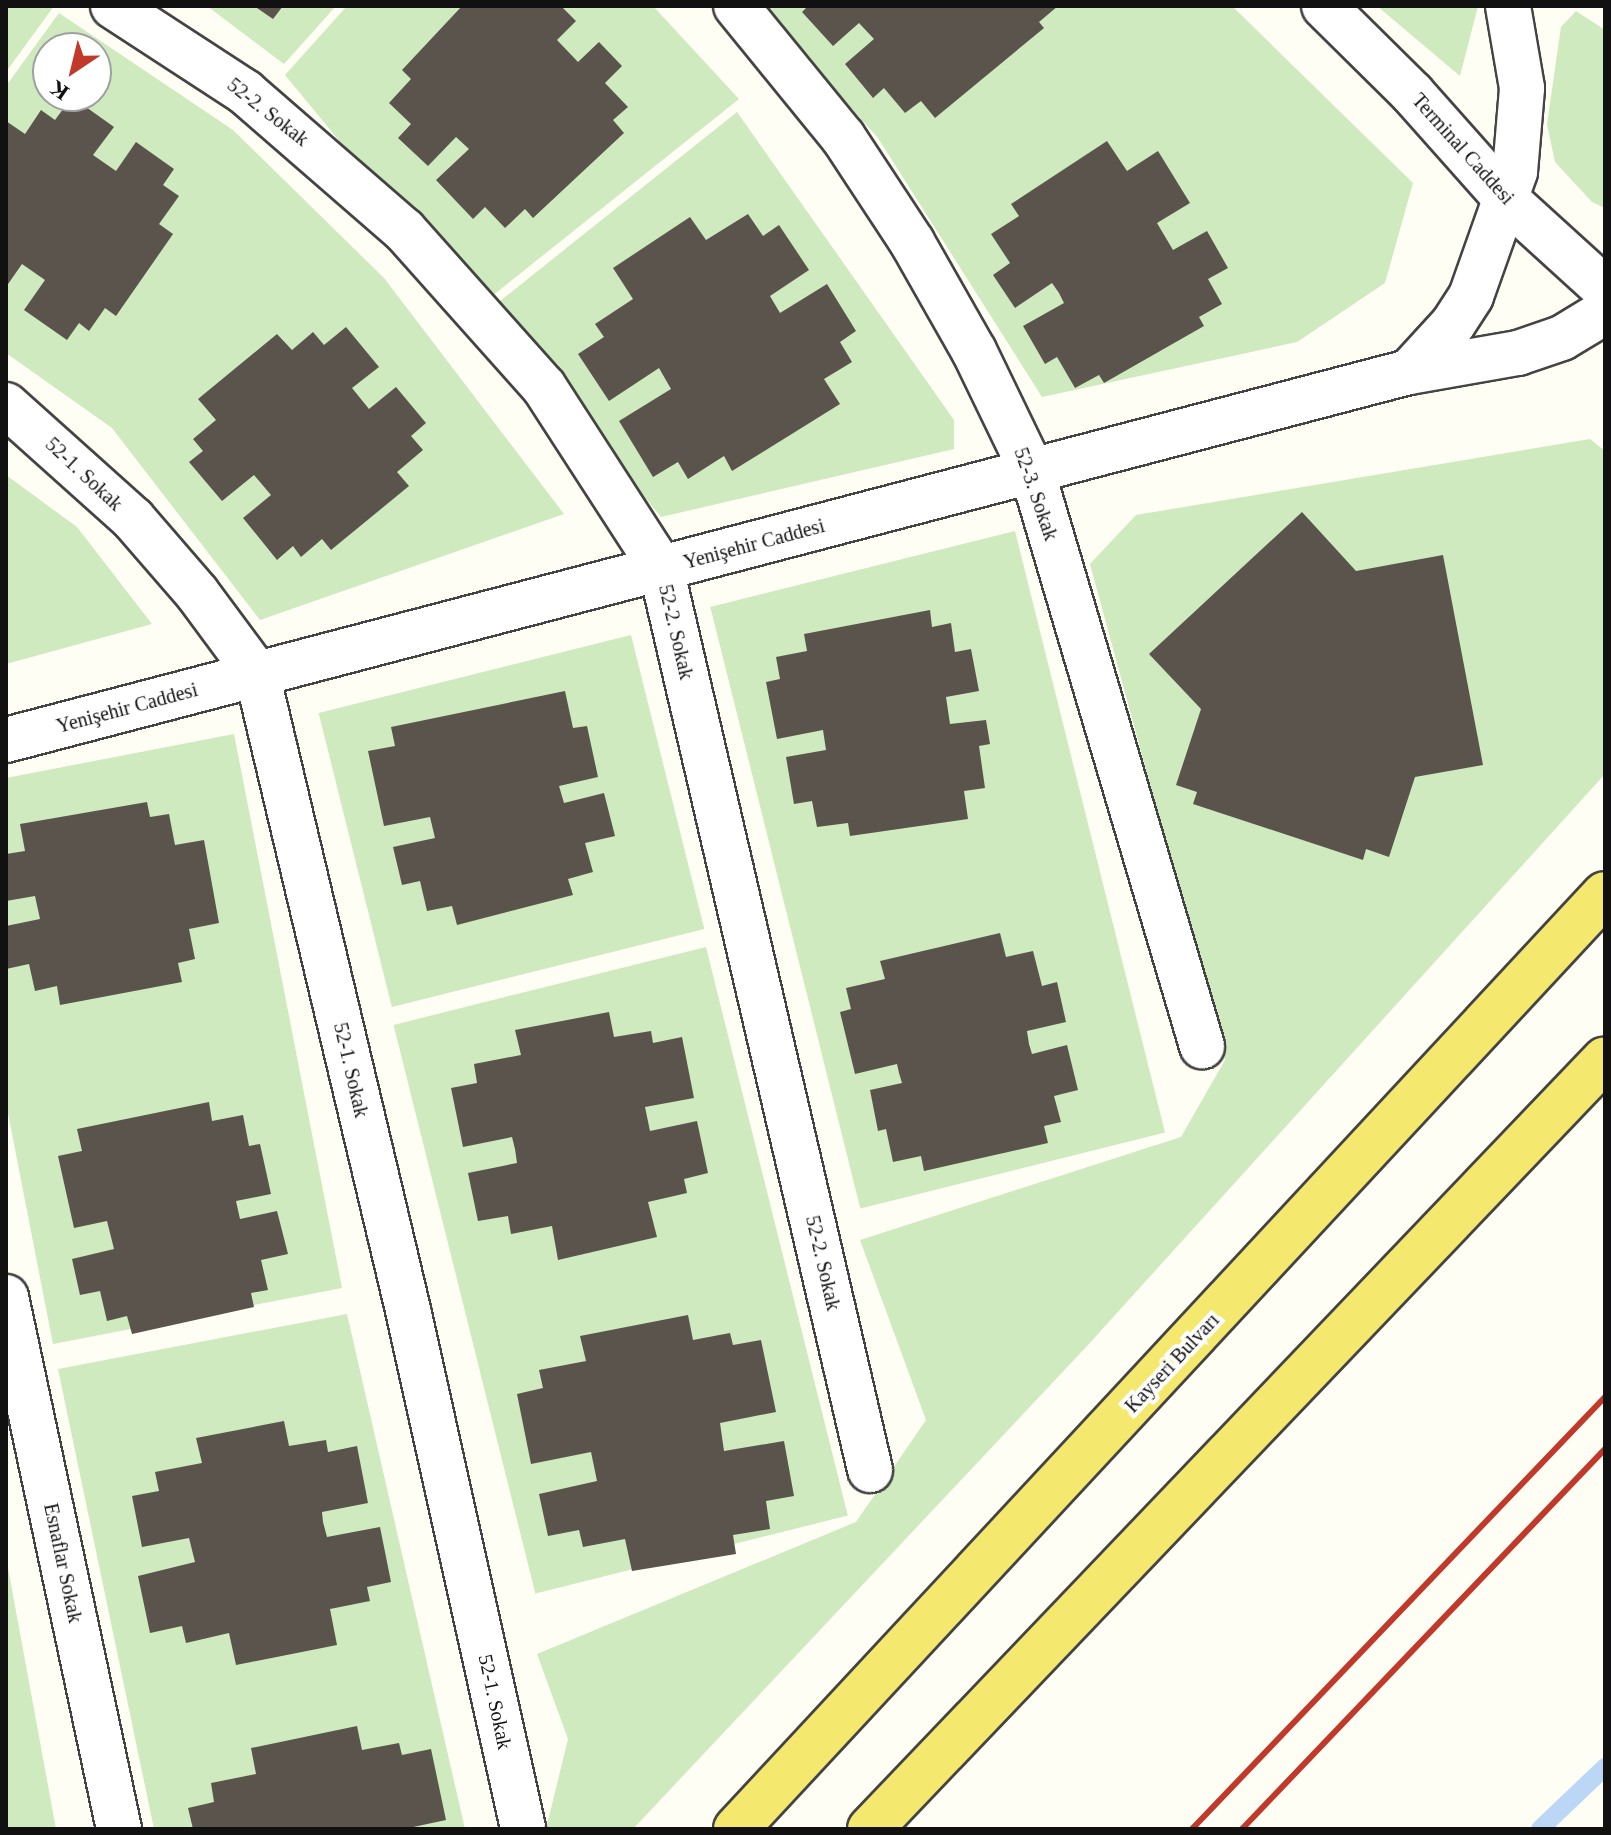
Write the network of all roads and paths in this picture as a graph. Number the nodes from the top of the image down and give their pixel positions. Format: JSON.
{"nodes":[{"id":1,"x":113,"y":6,"type":"edge"},
{"id":2,"x":736,"y":6,"type":"edge"},
{"id":3,"x":1324,"y":6,"type":"edge"},
{"id":4,"x":1508,"y":6,"type":"edge"},
{"id":5,"x":1506,"y":199,"type":"junction"},
{"id":6,"x":1605,"y":289,"type":"edge"},
{"id":7,"x":1605,"y":312,"type":"edge"},
{"id":8,"x":1409,"y":372,"type":"junction"},
{"id":9,"x":6,"y":405,"type":"edge"},
{"id":10,"x":1032,"y":471,"type":"junction"},
{"id":11,"x":661,"y":568,"type":"junction"},
{"id":12,"x":257,"y":674,"type":"junction"},
{"id":13,"x":6,"y":740,"type":"edge"},
{"id":14,"x":1605,"y":894,"type":"edge"},
{"id":15,"x":1202,"y":1046,"type":"dead end"},
{"id":16,"x":1605,"y":1059,"type":"edge"},
{"id":17,"x":6,"y":1297,"type":"edge"},
{"id":18,"x":870,"y":1470,"type":"dead end"},
{"id":19,"x":523,"y":1828,"type":"edge"},
{"id":20,"x":119,"y":1829,"type":"edge"},
{"id":21,"x":736,"y":1829,"type":"edge"},
{"id":22,"x":870,"y":1829,"type":"edge"}],
"edges":[{"from":1,"to":11,"type":"street","name":"52-2. Sokak"},
{"from":2,"to":10,"type":"street","name":"52-3. Sokak"},
{"from":3,"to":5,"type":"street","name":"Terminal Caddesi"},
{"from":4,"to":5,"type":"street"},
{"from":5,"to":6,"type":"street","name":"Terminal Caddesi"},
{"from":5,"to":8,"type":"street"},
{"from":7,"to":8,"type":"street","name":"Yenişehir Caddesi"},
{"from":8,"to":10,"type":"street","name":"Yenişehir Caddesi"},
{"from":9,"to":12,"type":"street","name":"52-1. Sokak"},
{"from":10,"to":11,"type":"street","name":"Yenişehir Caddesi"},
{"from":10,"to":15,"type":"street","name":"52-3. Sokak"},
{"from":11,"to":12,"type":"street","name":"Yenişehir Caddesi"},
{"from":11,"to":18,"type":"street","name":"52-2. Sokak"},
{"from":12,"to":13,"type":"street","name":"Yenişehir Caddesi"},
{"from":12,"to":19,"type":"street","name":"52-1. Sokak"},
{"from":14,"to":21,"type":"main road","name":"Kayseri Bulvarı"},
{"from":16,"to":22,"type":"main road"},
{"from":17,"to":20,"type":"street","name":"Esnaflar Sokak"}]}
